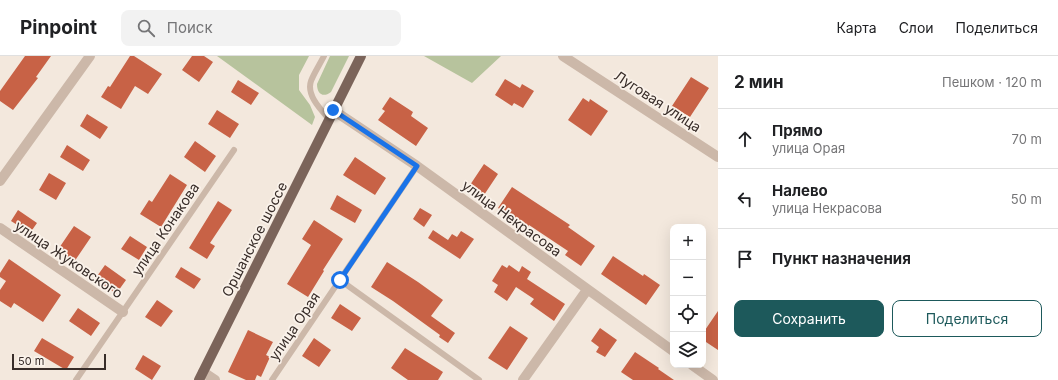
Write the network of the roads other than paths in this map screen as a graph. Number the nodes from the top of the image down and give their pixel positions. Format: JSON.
{"nodes":[{"id":1,"x":90,"y":56,"type":"edge"},
{"id":2,"x":324,"y":56,"type":"edge"},
{"id":3,"x":361,"y":56,"type":"edge"},
{"id":4,"x":563,"y":56,"type":"edge"},
{"id":5,"x":331,"y":115,"type":"junction"},
{"id":6,"x":234,"y":150,"type":"dead end"},
{"id":7,"x":718,"y":157,"type":"edge"},
{"id":8,"x":417,"y":166,"type":"junction"},
{"id":9,"x":0,"y":181,"type":"edge"},
{"id":10,"x":0,"y":228,"type":"edge"},
{"id":11,"x":340,"y":280,"type":"junction"},
{"id":12,"x":587,"y":290,"type":"junction"},
{"id":13,"x":123,"y":312,"type":"junction"},
{"id":14,"x":670,"y":350,"type":"edge"},
{"id":15,"x":696,"y":368,"type":"edge"},
{"id":16,"x":201,"y":376,"type":"edge"},
{"id":17,"x":709,"y":379,"type":"edge"},
{"id":18,"x":76,"y":380,"type":"edge"},
{"id":19,"x":214,"y":380,"type":"edge"},
{"id":20,"x":272,"y":380,"type":"edge"},
{"id":21,"x":479,"y":380,"type":"edge"},
{"id":22,"x":523,"y":380,"type":"edge"}],
"edges":[{"from":1,"to":9,"type":"street"},
{"from":2,"to":5,"type":"lane"},
{"from":3,"to":5,"type":"main road","name":"Оршанское шоссе"},
{"from":4,"to":7,"type":"street","name":"Луговая улица"},
{"from":5,"to":8,"type":"street","name":"улица Некрасова"},
{"from":5,"to":16,"type":"main road","name":"Оршанское шоссе"},
{"from":6,"to":13,"type":"lane","name":"улица Конакова"},
{"from":8,"to":11,"type":"lane","name":"улица Орая"},
{"from":8,"to":12,"type":"street","name":"улица Некрасова"},
{"from":10,"to":13,"type":"street","name":"улица Жуковского"},
{"from":11,"to":20,"type":"lane","name":"улица Орая"},
{"from":11,"to":21,"type":"lane"},
{"from":12,"to":14,"type":"street","name":"улица Некрасова"},
{"from":12,"to":22,"type":"street"},
{"from":13,"to":18,"type":"lane","name":"улица Конакова"},
{"from":15,"to":17,"type":"street"},
{"from":16,"to":19,"type":"street"}]}
